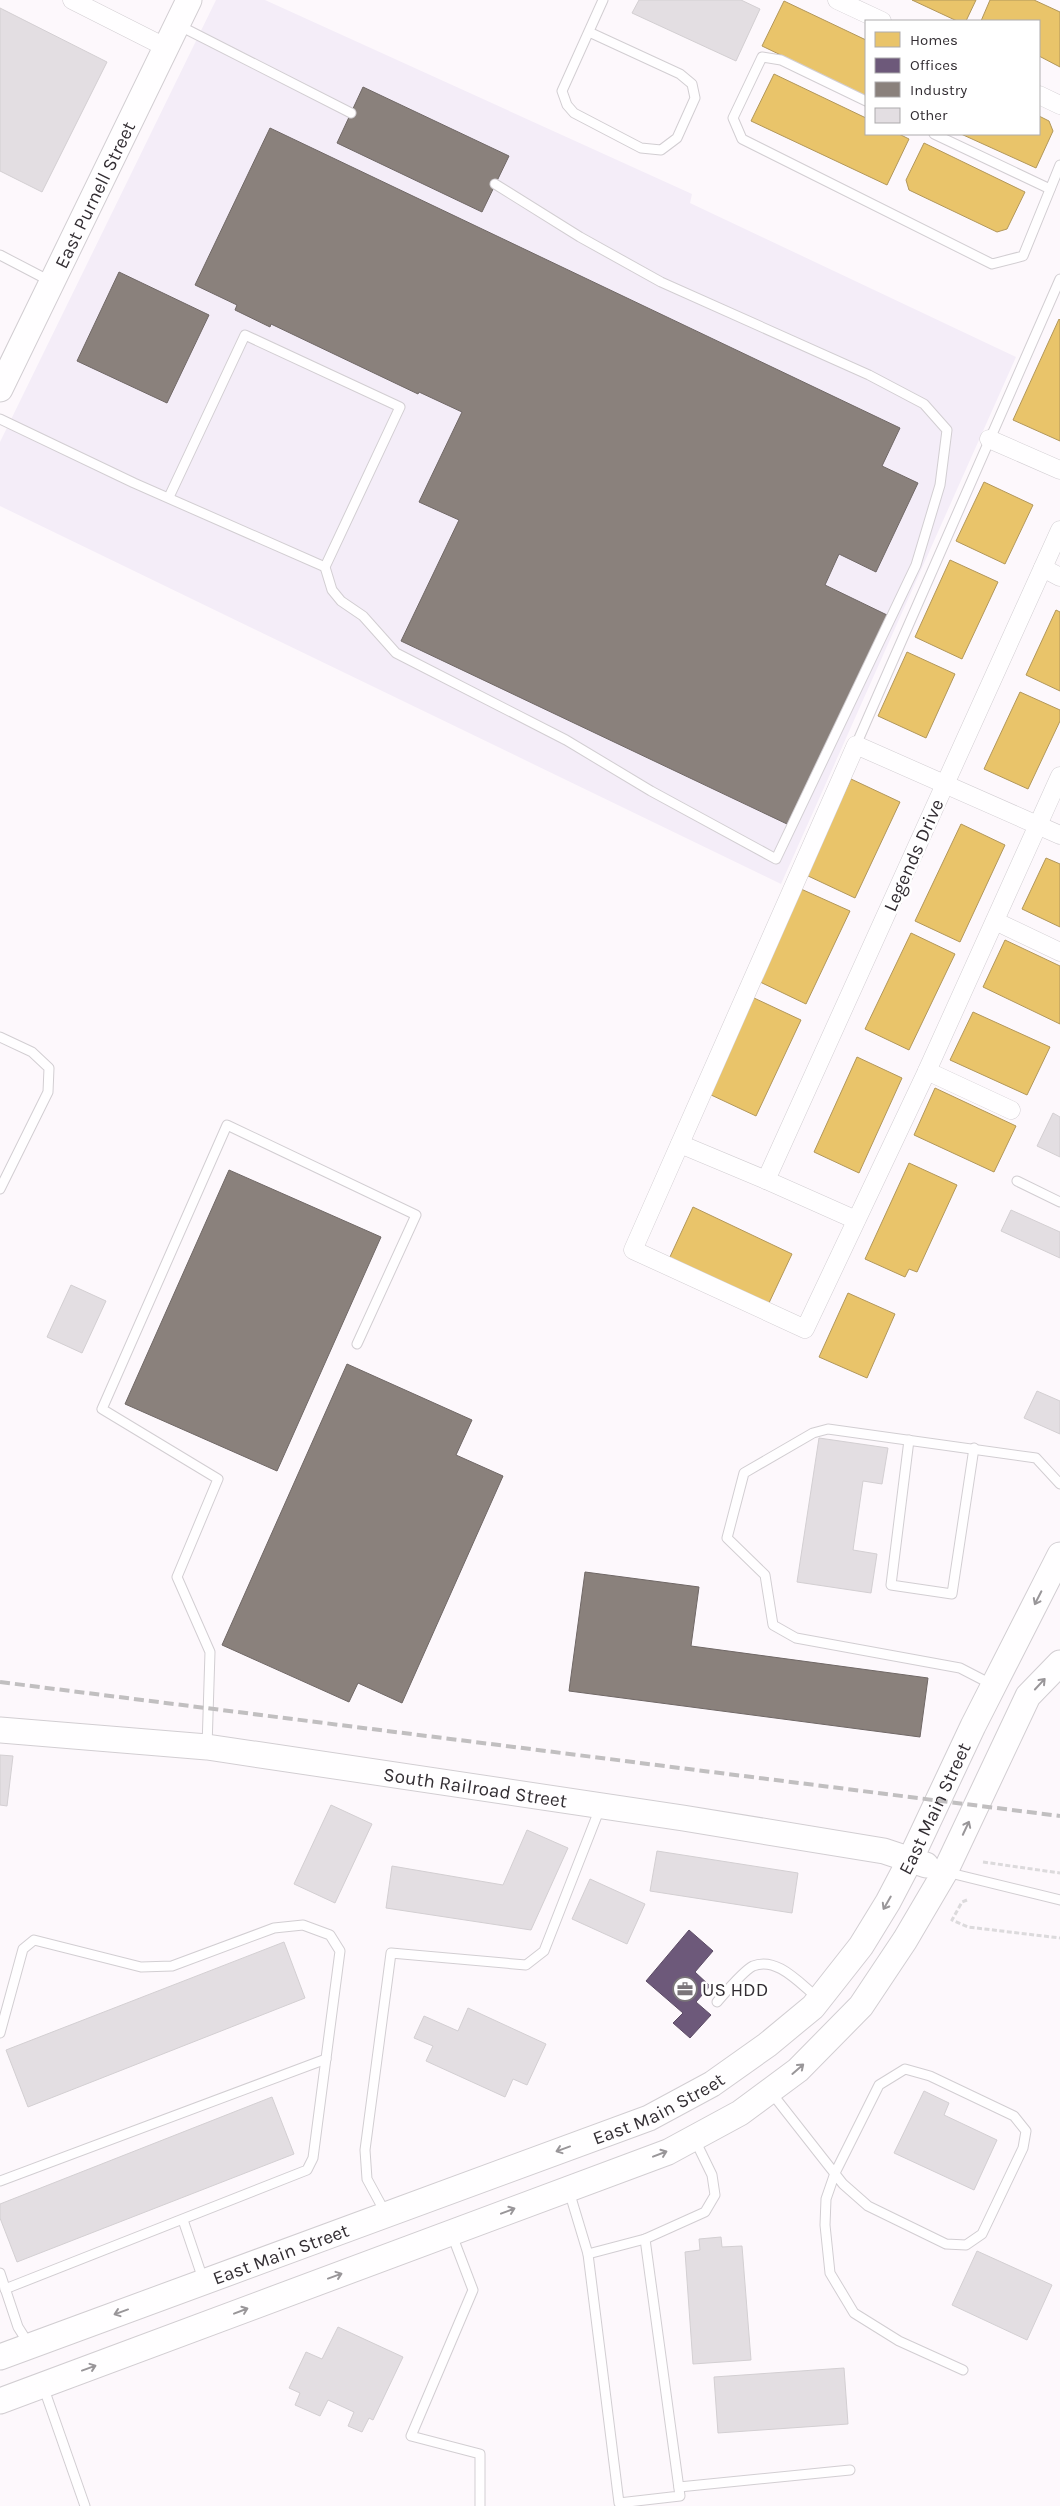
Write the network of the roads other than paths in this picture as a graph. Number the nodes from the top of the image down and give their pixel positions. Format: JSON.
{"nodes":[{"id":1,"x":72,"y":0,"type":"edge"},
{"id":2,"x":189,"y":0,"type":"edge"},
{"id":3,"x":603,"y":0,"type":"edge"},
{"id":4,"x":836,"y":0,"type":"edge"},
{"id":5,"x":880,"y":20,"type":"edge"},
{"id":6,"x":177,"y":25,"type":"junction"},
{"id":7,"x":589,"y":32,"type":"junction"},
{"id":8,"x":167,"y":48,"type":"junction"},
{"id":9,"x":1040,"y":95,"type":"edge"},
{"id":10,"x":865,"y":101,"type":"edge"},
{"id":11,"x":1060,"y":105,"type":"edge"},
{"id":12,"x":351,"y":113,"type":"dead end"},
{"id":13,"x":936,"y":135,"type":"edge"},
{"id":14,"x":1060,"y":165,"type":"edge"},
{"id":15,"x":495,"y":184,"type":"dead end"},
{"id":16,"x":1050,"y":189,"type":"junction"},
{"id":17,"x":0,"y":255,"type":"edge"},
{"id":18,"x":1060,"y":279,"type":"edge"},
{"id":19,"x":52,"y":282,"type":"junction"},
{"id":20,"x":0,"y":389,"type":"edge"},
{"id":21,"x":0,"y":419,"type":"edge"},
{"id":22,"x":989,"y":439,"type":"junction"},
{"id":23,"x":1060,"y":470,"type":"edge"},
{"id":24,"x":168,"y":497,"type":"junction"},
{"id":25,"x":1060,"y":530,"type":"edge"},
{"id":26,"x":325,"y":567,"type":"junction"},
{"id":27,"x":1043,"y":568,"type":"junction"},
{"id":28,"x":1060,"y":577,"type":"edge"},
{"id":29,"x":856,"y":745,"type":"junction"},
{"id":30,"x":1060,"y":776,"type":"edge"},
{"id":31,"x":945,"y":782,"type":"junction"},
{"id":32,"x":1038,"y":825,"type":"junction"},
{"id":33,"x":1060,"y":835,"type":"edge"},
{"id":34,"x":994,"y":921,"type":"junction"},
{"id":35,"x":1060,"y":952,"type":"edge"},
{"id":36,"x":0,"y":1037,"type":"edge"},
{"id":37,"x":927,"y":1071,"type":"junction"},
{"id":38,"x":1011,"y":1110,"type":"dead end"},
{"id":39,"x":680,"y":1144,"type":"junction"},
{"id":40,"x":766,"y":1180,"type":"junction"},
{"id":41,"x":1017,"y":1182,"type":"dead end"},
{"id":42,"x":0,"y":1189,"type":"edge"},
{"id":43,"x":1060,"y":1202,"type":"edge"},
{"id":44,"x":856,"y":1220,"type":"junction"},
{"id":45,"x":357,"y":1344,"type":"dead end"},
{"id":46,"x":909,"y":1440,"type":"junction"},
{"id":47,"x":974,"y":1448,"type":"junction"},
{"id":48,"x":1060,"y":1484,"type":"edge"},
{"id":49,"x":1060,"y":1555,"type":"edge"},
{"id":50,"x":1060,"y":1663,"type":"edge"},
{"id":51,"x":994,"y":1685,"type":"junction"},
{"id":52,"x":0,"y":1730,"type":"edge"},
{"id":53,"x":208,"y":1747,"type":"junction"},
{"id":54,"x":601,"y":1806,"type":"junction"},
{"id":55,"x":910,"y":1860,"type":"junction"},
{"id":56,"x":945,"y":1872,"type":"junction"},
{"id":57,"x":1060,"y":1900,"type":"edge"},
{"id":58,"x":819,"y":1999,"type":"junction"},
{"id":59,"x":716,"y":2002,"type":"dead end"},
{"id":60,"x":0,"y":2033,"type":"edge"},
{"id":61,"x":326,"y":2059,"type":"junction"},
{"id":62,"x":770,"y":2091,"type":"junction"},
{"id":63,"x":694,"y":2138,"type":"junction"},
{"id":64,"x":835,"y":2172,"type":"junction"},
{"id":65,"x":0,"y":2181,"type":"edge"},
{"id":66,"x":568,"y":2188,"type":"junction"},
{"id":67,"x":449,"y":2191,"type":"junction"},
{"id":68,"x":386,"y":2214,"type":"junction"},
{"id":69,"x":183,"y":2220,"type":"junction"},
{"id":70,"x":457,"y":2230,"type":"junction"},
{"id":71,"x":645,"y":2239,"type":"junction"},
{"id":72,"x":588,"y":2254,"type":"junction"},
{"id":73,"x":0,"y":2273,"type":"edge"},
{"id":74,"x":204,"y":2282,"type":"junction"},
{"id":75,"x":5,"y":2288,"type":"junction"},
{"id":76,"x":30,"y":2346,"type":"junction"},
{"id":77,"x":0,"y":2357,"type":"edge"},
{"id":78,"x":963,"y":2370,"type":"dead end"},
{"id":79,"x":43,"y":2385,"type":"junction"},
{"id":80,"x":0,"y":2401,"type":"edge"},
{"id":81,"x":850,"y":2470,"type":"dead end"},
{"id":82,"x":679,"y":2486,"type":"junction"},
{"id":83,"x":85,"y":2506,"type":"edge"},
{"id":84,"x":480,"y":2506,"type":"edge"}],
"edges":[{"from":1,"to":8,"type":"street"},
{"from":2,"to":6,"type":"main road","name":"East Purnell Street"},
{"from":3,"to":7,"type":"lane"},
{"from":4,"to":5,"type":"street"},
{"from":6,"to":8,"type":"main road","name":"East Purnell Street"},
{"from":6,"to":12,"type":"lane"},
{"from":7,"to":7,"type":"lane"},
{"from":8,"to":19,"type":"main road","name":"East Purnell Street"},
{"from":9,"to":11,"type":"street"},
{"from":10,"to":16,"type":"lane"},
{"from":13,"to":16,"type":"lane"},
{"from":14,"to":16,"type":"lane"},
{"from":15,"to":26,"type":"lane"},
{"from":17,"to":19,"type":"lane"},
{"from":18,"to":22,"type":"lane"},
{"from":19,"to":20,"type":"main road","name":"East Purnell Street"},
{"from":21,"to":24,"type":"lane"},
{"from":22,"to":23,"type":"street"},
{"from":22,"to":29,"type":"lane"},
{"from":24,"to":26,"type":"lane"},
{"from":24,"to":26,"type":"lane"},
{"from":25,"to":27,"type":"street","name":"Legends Drive"},
{"from":27,"to":28,"type":"street"},
{"from":27,"to":31,"type":"street","name":"Legends Drive"},
{"from":29,"to":31,"type":"street"},
{"from":29,"to":39,"type":"street"},
{"from":30,"to":32,"type":"street"},
{"from":31,"to":32,"type":"street"},
{"from":31,"to":40,"type":"street","name":"Legends Drive"},
{"from":32,"to":33,"type":"street"},
{"from":32,"to":34,"type":"street"},
{"from":34,"to":35,"type":"street"},
{"from":34,"to":37,"type":"street"},
{"from":36,"to":42,"type":"lane"},
{"from":37,"to":38,"type":"street"},
{"from":37,"to":44,"type":"street"},
{"from":39,"to":40,"type":"street"},
{"from":39,"to":44,"type":"street"},
{"from":40,"to":44,"type":"street"},
{"from":41,"to":43,"type":"lane"},
{"from":45,"to":53,"type":"lane"},
{"from":46,"to":47,"type":"lane"},
{"from":46,"to":47,"type":"lane"},
{"from":46,"to":51,"type":"lane"},
{"from":47,"to":48,"type":"lane"},
{"from":49,"to":51,"type":"main road","name":"East Main Street","one_way":true},
{"from":56,"to":50,"type":"main road","name":"East Main Street","one_way":true},
{"from":51,"to":55,"type":"main road","name":"East Main Street"},
{"from":52,"to":53,"type":"main road","name":"South Railroad Street"},
{"from":53,"to":54,"type":"main road","name":"South Railroad Street"},
{"from":54,"to":55,"type":"main road","name":"South Railroad Street"},
{"from":54,"to":68,"type":"lane"},
{"from":55,"to":56,"type":"main road","name":"South Railroad Street"},
{"from":55,"to":58,"type":"main road","name":"East Main Street","one_way":true},
{"from":56,"to":57,"type":"lane"},
{"from":62,"to":56,"type":"main road","name":"East Main Street","one_way":true},
{"from":58,"to":59,"type":"lane"},
{"from":58,"to":67,"type":"main road","name":"East Main Street","one_way":true},
{"from":60,"to":61,"type":"lane"},
{"from":61,"to":65,"type":"lane"},
{"from":61,"to":69,"type":"lane"},
{"from":62,"to":63,"type":"main road","name":"East Main Street"},
{"from":62,"to":64,"type":"lane"},
{"from":66,"to":63,"type":"main road","name":"East Main Street","one_way":true},
{"from":63,"to":71,"type":"lane"},
{"from":64,"to":64,"type":"lane"},
{"from":64,"to":78,"type":"lane"},
{"from":70,"to":66,"type":"main road","name":"East Main Street","one_way":true},
{"from":66,"to":72,"type":"lane"},
{"from":67,"to":68,"type":"main road","name":"East Main Street"},
{"from":67,"to":70,"type":"main road"},
{"from":68,"to":74,"type":"main road","name":"East Main Street"},
{"from":69,"to":74,"type":"lane"},
{"from":69,"to":75,"type":"lane"},
{"from":79,"to":70,"type":"main road","name":"East Main Street","one_way":true},
{"from":70,"to":84,"type":"lane"},
{"from":71,"to":72,"type":"lane"},
{"from":71,"to":82,"type":"lane"},
{"from":72,"to":82,"type":"lane"},
{"from":73,"to":75,"type":"lane"},
{"from":74,"to":76,"type":"main road","name":"East Main Street","one_way":true},
{"from":75,"to":76,"type":"lane"},
{"from":76,"to":77,"type":"main road","name":"East Main Street"},
{"from":76,"to":79,"type":"main road"},
{"from":79,"to":80,"type":"main road","name":"East Main Street"},
{"from":79,"to":83,"type":"lane"},
{"from":81,"to":82,"type":"lane"}]}
